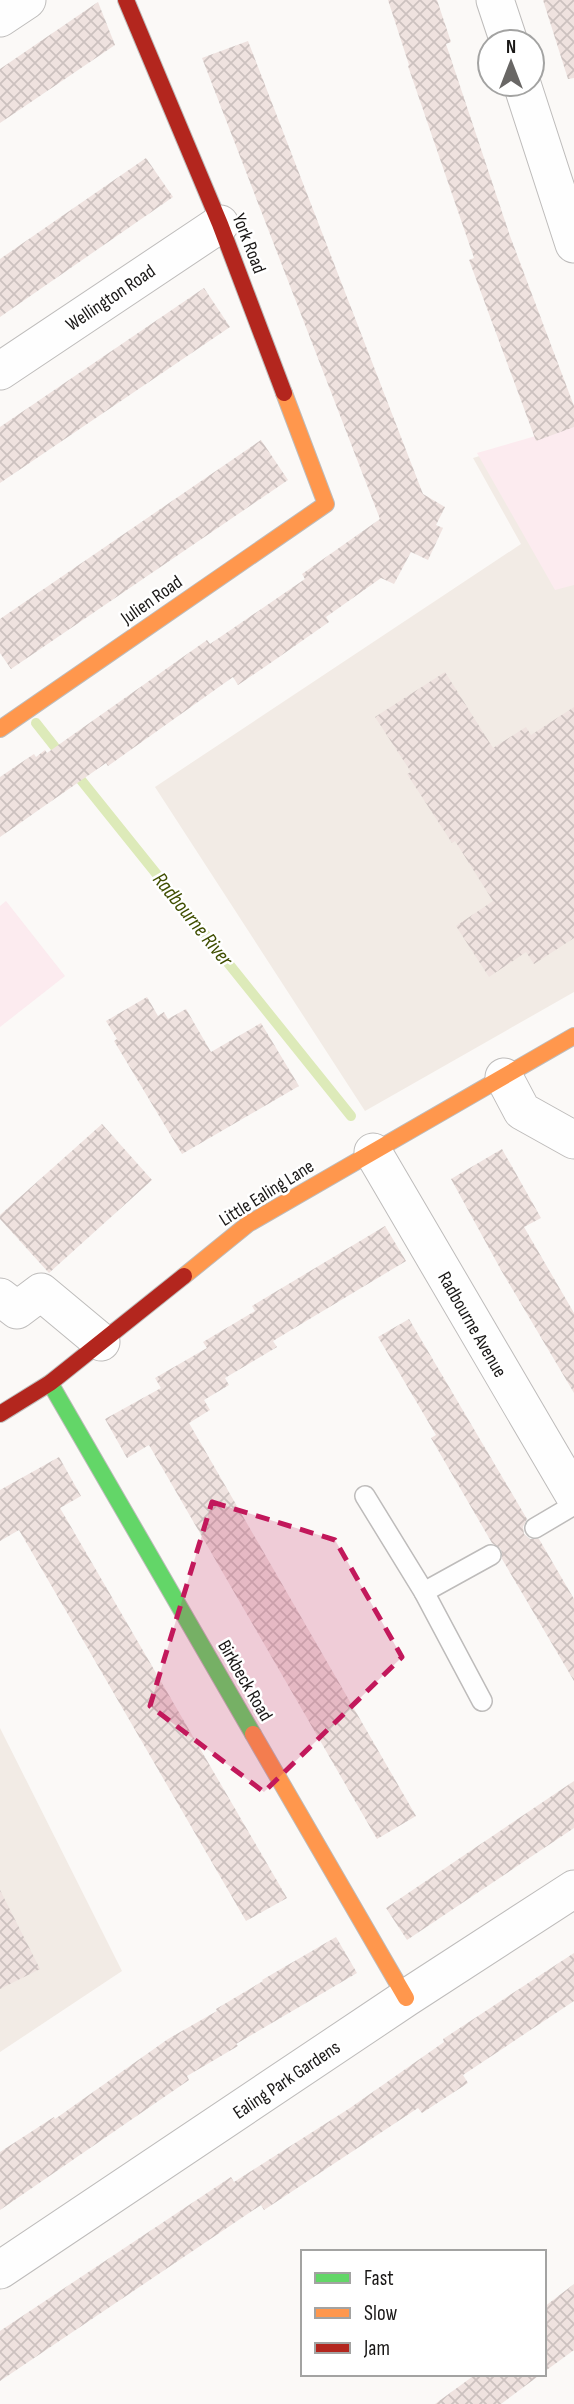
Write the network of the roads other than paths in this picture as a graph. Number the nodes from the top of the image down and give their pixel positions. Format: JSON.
{"nodes":[{"id":1,"x":27,"y":0,"type":"edge"},
{"id":2,"x":126,"y":0,"type":"edge"},
{"id":3,"x":495,"y":0,"type":"edge"},
{"id":4,"x":0,"y":18,"type":"edge"},
{"id":5,"x":504,"y":28,"type":"edge"},
{"id":6,"x":527,"y":98,"type":"edge"},
{"id":7,"x":220,"y":223,"type":"junction"},
{"id":8,"x":574,"y":244,"type":"edge"},
{"id":9,"x":0,"y":371,"type":"edge"},
{"id":10,"x":326,"y":505,"type":"joint"},
{"id":11,"x":0,"y":729,"type":"edge"},
{"id":12,"x":574,"y":1037,"type":"edge"},
{"id":13,"x":504,"y":1077,"type":"junction"},
{"id":14,"x":574,"y":1140,"type":"edge"},
{"id":15,"x":373,"y":1152,"type":"junction"},
{"id":16,"x":0,"y":1297,"type":"edge"},
{"id":17,"x":101,"y":1342,"type":"junction"},
{"id":18,"x":50,"y":1383,"type":"junction"},
{"id":19,"x":0,"y":1414,"type":"edge"},
{"id":20,"x":574,"y":1495,"type":"edge"},
{"id":21,"x":365,"y":1496,"type":"dead end"},
{"id":22,"x":574,"y":1505,"type":"edge"},
{"id":23,"x":535,"y":1528,"type":"dead end"},
{"id":24,"x":491,"y":1555,"type":"dead end"},
{"id":25,"x":424,"y":1592,"type":"junction"},
{"id":26,"x":482,"y":1701,"type":"dead end"},
{"id":27,"x":574,"y":1889,"type":"edge"},
{"id":28,"x":406,"y":1998,"type":"junction"},
{"id":29,"x":0,"y":2270,"type":"edge"}],
"edges":[{"from":1,"to":4,"type":"street"},
{"from":2,"to":7,"type":"street","name":"York Road"},
{"from":3,"to":5,"type":"street"},
{"from":6,"to":8,"type":"street"},
{"from":7,"to":9,"type":"street","name":"Wellington Road"},
{"from":7,"to":10,"type":"street","name":"York Road"},
{"from":10,"to":11,"type":"street","name":"Julien Road"},
{"from":12,"to":13,"type":"street","name":"Little Ealing Lane"},
{"from":13,"to":14,"type":"street"},
{"from":13,"to":15,"type":"street","name":"Little Ealing Lane"},
{"from":15,"to":17,"type":"street","name":"Little Ealing Lane"},
{"from":15,"to":20,"type":"street","name":"Radbourne Avenue"},
{"from":16,"to":17,"type":"street"},
{"from":17,"to":18,"type":"street","name":"Little Ealing Lane"},
{"from":18,"to":19,"type":"street","name":"Little Ealing Lane"},
{"from":18,"to":28,"type":"street","name":"Birkbeck Road"},
{"from":21,"to":25,"type":"lane"},
{"from":22,"to":23,"type":"lane"},
{"from":24,"to":25,"type":"lane"},
{"from":25,"to":26,"type":"lane"},
{"from":27,"to":28,"type":"street","name":"Ealing Park Gardens"},
{"from":28,"to":29,"type":"street","name":"Ealing Park Gardens"}]}
